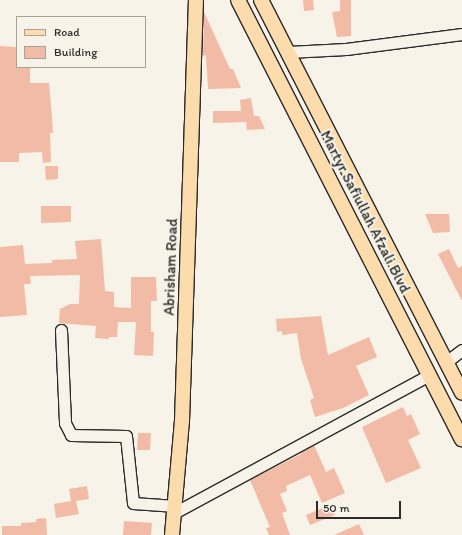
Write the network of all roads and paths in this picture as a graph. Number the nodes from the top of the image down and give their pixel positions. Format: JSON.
{"nodes":[{"id":1,"x":196,"y":0,"type":"edge"},
{"id":2,"x":238,"y":0,"type":"edge"},
{"id":3,"x":261,"y":0,"type":"edge"},
{"id":4,"x":462,"y":34,"type":"edge"},
{"id":5,"x":288,"y":52,"type":"junction"},
{"id":6,"x":406,"y":282,"type":"junction"},
{"id":7,"x":384,"y":286,"type":"junction"},
{"id":8,"x":61,"y":330,"type":"dead end"},
{"id":9,"x":462,"y":350,"type":"edge"},
{"id":10,"x":446,"y":362,"type":"junction"},
{"id":11,"x":429,"y":375,"type":"junction"},
{"id":12,"x":462,"y":393,"type":"edge"},
{"id":13,"x":462,"y":439,"type":"edge"},
{"id":14,"x":174,"y":510,"type":"junction"},
{"id":15,"x":172,"y":535,"type":"edge"}],
"edges":[{"from":1,"to":14,"type":"main road","name":"Abrisham Road"},
{"from":2,"to":7,"type":"main road","name":"Martyr Safiullah Afzali Blvd"},
{"from":3,"to":5,"type":"main road","name":"Martyr Safiullah Afzali Blvd"},
{"from":4,"to":5,"type":"street"},
{"from":5,"to":6,"type":"main road","name":"Martyr Safiullah Afzali Blvd"},
{"from":6,"to":7,"type":"main road"},
{"from":6,"to":10,"type":"main road","name":"Martyr Safiullah Afzali Blvd"},
{"from":7,"to":11,"type":"main road","name":"Martyr Safiullah Afzali Blvd"},
{"from":8,"to":14,"type":"street"},
{"from":9,"to":10,"type":"street"},
{"from":10,"to":12,"type":"main road","name":"Martyr Safiullah Afzali Blvd"},
{"from":11,"to":13,"type":"main road","name":"Martyr Safiullah Afzali Blvd"},
{"from":11,"to":14,"type":"street"},
{"from":14,"to":15,"type":"main road","name":"Abrisham Road"}]}
